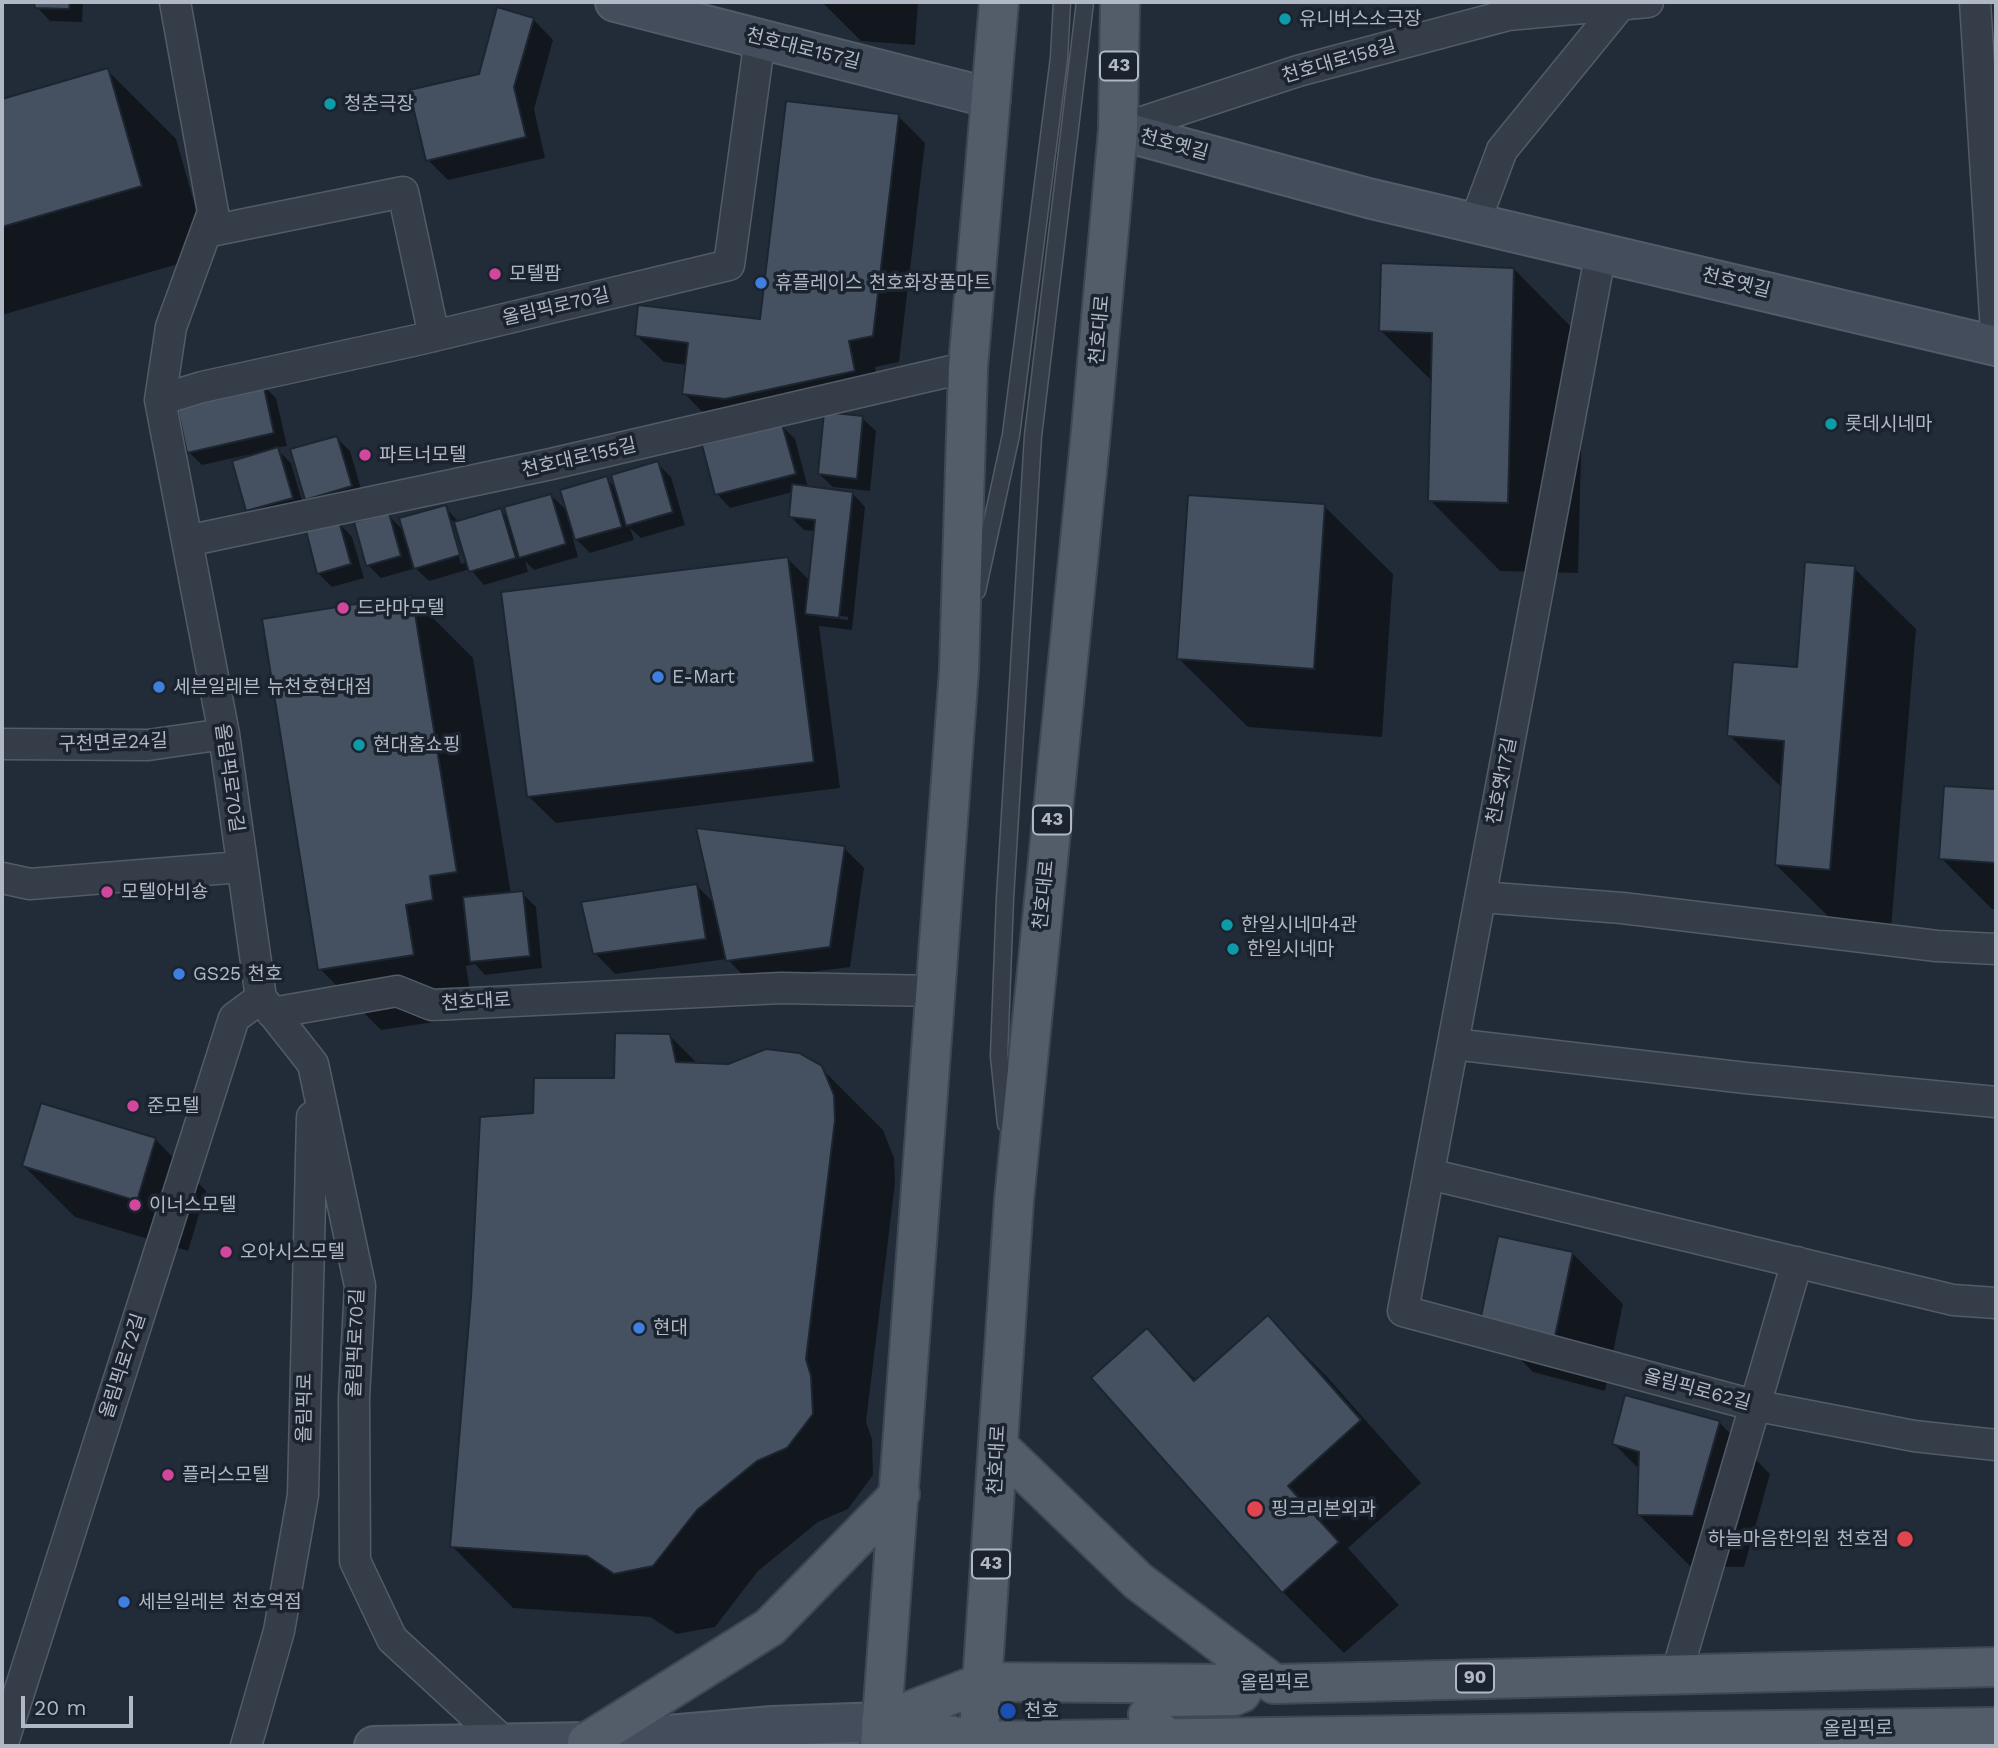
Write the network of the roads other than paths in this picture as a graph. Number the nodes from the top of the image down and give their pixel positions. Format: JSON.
{"nodes":[{"id":1,"x":175,"y":2,"type":"edge"},
{"id":2,"x":615,"y":2,"type":"edge"},
{"id":3,"x":999,"y":2,"type":"edge"},
{"id":4,"x":1062,"y":2,"type":"edge"},
{"id":5,"x":1085,"y":2,"type":"edge"},
{"id":6,"x":1120,"y":2,"type":"edge"},
{"id":7,"x":1975,"y":2,"type":"edge"},
{"id":8,"x":1635,"y":3,"type":"edge"},
{"id":9,"x":760,"y":38,"type":"junction"},
{"id":10,"x":991,"y":98,"type":"junction"},
{"id":11,"x":1118,"y":130,"type":"junction"},
{"id":12,"x":1475,"y":222,"type":"junction"},
{"id":13,"x":206,"y":232,"type":"junction"},
{"id":14,"x":1601,"y":251,"type":"junction"},
{"id":15,"x":1996,"y":332,"type":"edge"},
{"id":16,"x":434,"y":336,"type":"junction"},
{"id":17,"x":1996,"y":346,"type":"edge"},
{"id":18,"x":968,"y":367,"type":"junction"},
{"id":19,"x":160,"y":400,"type":"junction"},
{"id":20,"x":187,"y":541,"type":"junction"},
{"id":21,"x":959,"y":670,"type":"junction"},
{"id":22,"x":224,"y":734,"type":"junction"},
{"id":23,"x":2,"y":744,"type":"edge"},
{"id":24,"x":241,"y":867,"type":"junction"},
{"id":25,"x":2,"y":878,"type":"edge"},
{"id":26,"x":1481,"y":897,"type":"junction"},
{"id":27,"x":1996,"y":949,"type":"edge"},
{"id":28,"x":937,"y":991,"type":"junction"},
{"id":29,"x":267,"y":1006,"type":"junction"},
{"id":30,"x":1453,"y":1044,"type":"junction"},
{"id":31,"x":313,"y":1064,"type":"junction"},
{"id":32,"x":1996,"y":1102,"type":"edge"},
{"id":33,"x":1429,"y":1174,"type":"junction"},
{"id":34,"x":1014,"y":1200,"type":"junction"},
{"id":35,"x":1797,"y":1262,"type":"junction"},
{"id":36,"x":1996,"y":1303,"type":"edge"},
{"id":37,"x":1403,"y":1311,"type":"joint"},
{"id":38,"x":1753,"y":1405,"type":"junction"},
{"id":39,"x":1996,"y":1445,"type":"edge"},
{"id":40,"x":998,"y":1446,"type":"junction"},
{"id":41,"x":901,"y":1494,"type":"junction"},
{"id":42,"x":1996,"y":1667,"type":"edge"},
{"id":43,"x":1677,"y":1672,"type":"junction"},
{"id":44,"x":984,"y":1682,"type":"junction"},
{"id":45,"x":1260,"y":1684,"type":"junction"},
{"id":46,"x":1996,"y":1727,"type":"edge"},
{"id":47,"x":881,"y":1734,"type":"edge"},
{"id":48,"x":1271,"y":1735,"type":"junction"},
{"id":49,"x":1166,"y":1737,"type":"junction"},
{"id":50,"x":978,"y":1743,"type":"edge"},
{"id":51,"x":506,"y":1744,"type":"junction"},
{"id":52,"x":591,"y":1744,"type":"edge"},
{"id":53,"x":2,"y":1746,"type":"edge"},
{"id":54,"x":246,"y":1746,"type":"edge"},
{"id":55,"x":373,"y":1746,"type":"edge"},
{"id":56,"x":403,"y":1746,"type":"edge"},
{"id":57,"x":1231,"y":1746,"type":"edge"}],
"edges":[{"from":1,"to":13,"type":"street","name":"올림픽로70길"},
{"from":2,"to":9,"type":"street","name":"천호대로157길"},
{"from":3,"to":10,"type":"main road"},
{"from":4,"to":21,"type":"lane"},
{"from":5,"to":34,"type":"lane"},
{"from":6,"to":11,"type":"main road","name":"천호대로","number":"43"},
{"from":7,"to":15,"type":"street"},
{"from":8,"to":11,"type":"street","name":"천호대로158길"},
{"from":8,"to":12,"type":"street"},
{"from":9,"to":10,"type":"street","name":"천호대로157길"},
{"from":9,"to":16,"type":"street","name":"올림픽로70길"},
{"from":10,"to":18,"type":"main road"},
{"from":11,"to":12,"type":"street","name":"천호옛길"},
{"from":11,"to":34,"type":"main road","name":"천호대로","number":"43"},
{"from":12,"to":14,"type":"street","name":"천호옛길"},
{"from":13,"to":16,"type":"street"},
{"from":13,"to":19,"type":"street","name":"올림픽로70길"},
{"from":14,"to":17,"type":"street","name":"천호옛길"},
{"from":14,"to":26,"type":"street","name":"천호옛17길"},
{"from":16,"to":19,"type":"street","name":"올림픽로70길"},
{"from":18,"to":20,"type":"street","name":"천호대로155길"},
{"from":18,"to":21,"type":"main road"},
{"from":19,"to":20,"type":"street","name":"올림픽로70길"},
{"from":20,"to":22,"type":"street","name":"올림픽로70길"},
{"from":21,"to":28,"type":"main road"},
{"from":22,"to":23,"type":"street","name":"구천면로24길"},
{"from":22,"to":24,"type":"street","name":"올림픽로70길"},
{"from":24,"to":25,"type":"street"},
{"from":24,"to":29,"type":"street","name":"올림픽로70길"},
{"from":26,"to":27,"type":"street"},
{"from":26,"to":30,"type":"street","name":"천호옛17길"},
{"from":28,"to":29,"type":"street","name":"천호대로"},
{"from":28,"to":41,"type":"main road"},
{"from":29,"to":31,"type":"street","name":"올림픽로70길"},
{"from":29,"to":53,"type":"street","name":"올림픽로72길"},
{"from":30,"to":32,"type":"street"},
{"from":30,"to":33,"type":"street","name":"천호옛17길"},
{"from":31,"to":51,"type":"street","name":"올림픽로70길"},
{"from":31,"to":54,"type":"street","name":"올림픽로"},
{"from":33,"to":35,"type":"street"},
{"from":33,"to":37,"type":"street","name":"천호옛17길"},
{"from":34,"to":40,"type":"main road","name":"천호대로","number":"43"},
{"from":35,"to":36,"type":"street"},
{"from":35,"to":38,"type":"street"},
{"from":37,"to":38,"type":"street","name":"올림픽로62길"},
{"from":38,"to":39,"type":"street","name":"올림픽로62길"},
{"from":38,"to":43,"type":"street"},
{"from":40,"to":44,"type":"main road","name":"천호대로","number":"43"},
{"from":40,"to":45,"type":"main road"},
{"from":41,"to":47,"type":"main road"},
{"from":41,"to":52,"type":"main road"},
{"from":42,"to":43,"type":"main road","name":"올림픽로","number":"90"},
{"from":43,"to":45,"type":"main road","name":"올림픽로","number":"90"},
{"from":44,"to":45,"type":"main road","name":"올림픽로","number":"90"},
{"from":44,"to":47,"type":"main road","name":"올림픽로","number":"90"},
{"from":44,"to":50,"type":"main road","name":"천호대로","number":"43"},
{"from":45,"to":49,"type":"main road"},
{"from":46,"to":48,"type":"main road","name":"올림픽로","number":"90"},
{"from":47,"to":50,"type":"main road","name":"올림픽로","number":"90"},
{"from":47,"to":52,"type":"street","name":"올림픽로","number":"90"},
{"from":48,"to":49,"type":"main road","name":"올림픽로","number":"90"},
{"from":48,"to":57,"type":"main road"},
{"from":49,"to":50,"type":"main road","name":"올림픽로","number":"90"},
{"from":51,"to":52,"type":"street","name":"올림픽로","number":"90"},
{"from":51,"to":56,"type":"street","name":"올림픽로","number":"90"},
{"from":55,"to":56,"type":"street","name":"올림픽로","number":"90"}]}
